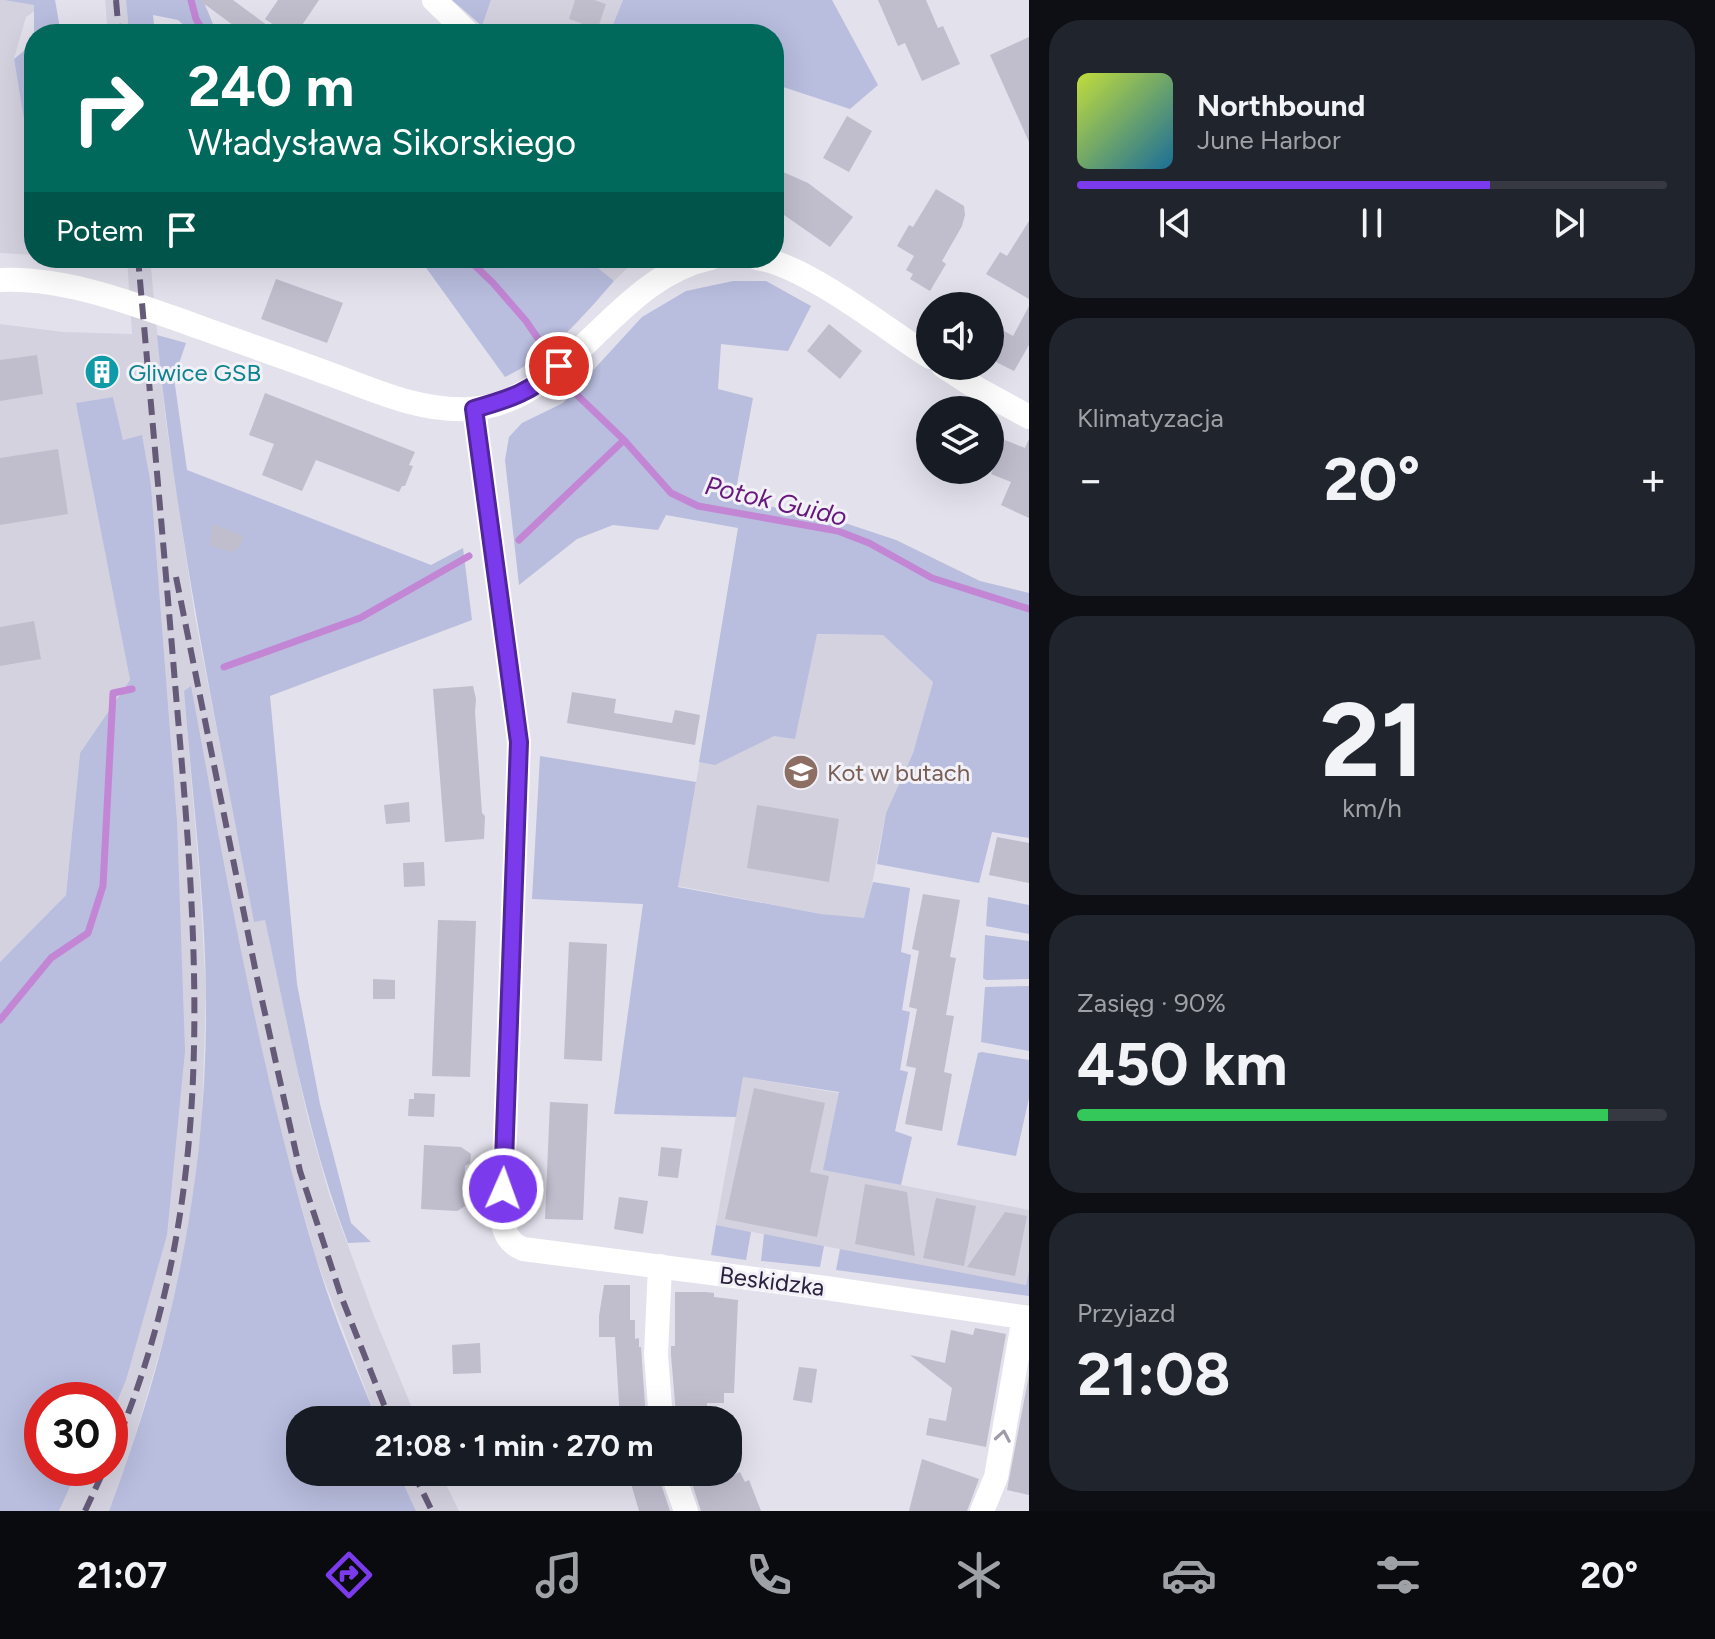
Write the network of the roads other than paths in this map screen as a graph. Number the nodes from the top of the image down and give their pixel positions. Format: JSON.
{"nodes":[{"id":1,"x":434,"y":0,"type":"edge"},
{"id":2,"x":459,"y":24,"type":"edge"},
{"id":3,"x":784,"y":266,"type":"edge"},
{"id":4,"x":680,"y":268,"type":"edge"},
{"id":5,"x":0,"y":280,"type":"edge"},
{"id":6,"x":916,"y":348,"type":"edge"},
{"id":7,"x":964,"y":380,"type":"edge"},
{"id":8,"x":474,"y":409,"type":"junction"},
{"id":9,"x":1029,"y":417,"type":"edge"},
{"id":10,"x":660,"y":1266,"type":"junction"},
{"id":11,"x":1026,"y":1317,"type":"edge"},
{"id":12,"x":660,"y":1406,"type":"edge"},
{"id":13,"x":677,"y":1486,"type":"edge"},
{"id":14,"x":686,"y":1511,"type":"edge"},
{"id":15,"x":982,"y":1511,"type":"edge"}],
"edges":[{"from":1,"to":2,"type":"street"},
{"from":3,"to":6,"type":"street"},
{"from":4,"to":8,"type":"street"},
{"from":5,"to":8,"type":"street"},
{"from":7,"to":9,"type":"street"},
{"from":8,"to":10,"type":"street","name":"Beskidzka"},
{"from":10,"to":11,"type":"street","name":"Beskidzka"},
{"from":10,"to":12,"type":"street"},
{"from":15,"to":11,"type":"street","one_way":true},
{"from":13,"to":14,"type":"street"}]}
